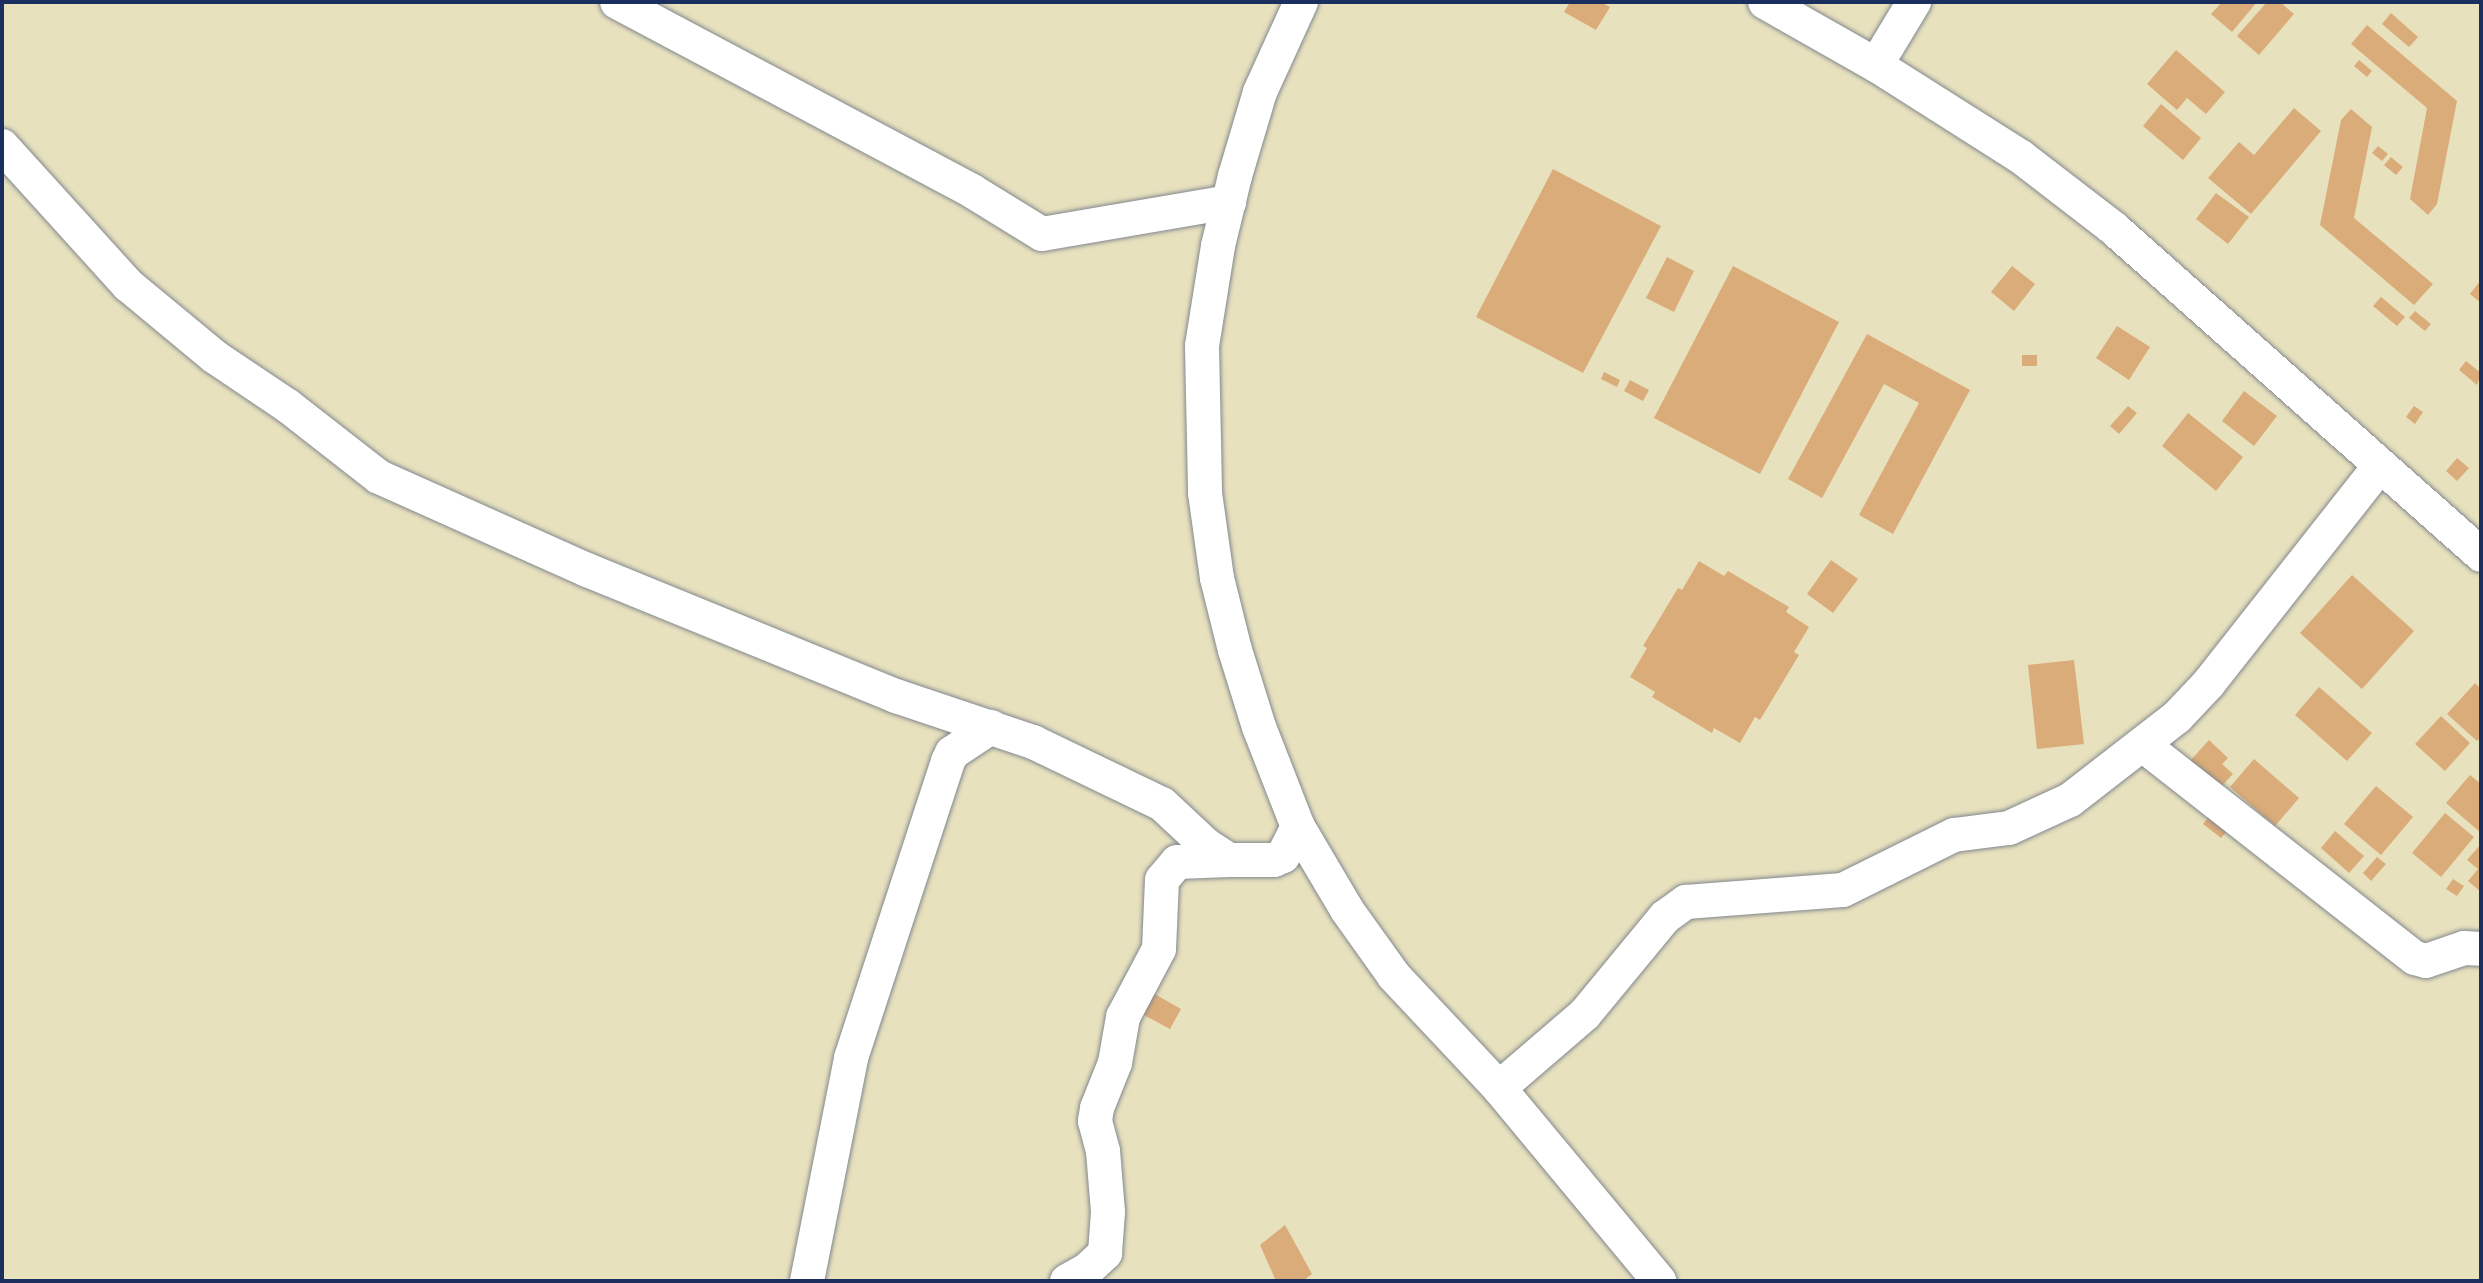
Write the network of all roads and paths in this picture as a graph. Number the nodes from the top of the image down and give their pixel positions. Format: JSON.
{"nodes":[{"id":1,"x":617,"y":2,"type":"edge"},
{"id":2,"x":1301,"y":2,"type":"edge"},
{"id":3,"x":1765,"y":2,"type":"edge"},
{"id":4,"x":1914,"y":2,"type":"edge"},
{"id":5,"x":1876,"y":65,"type":"junction"},
{"id":6,"x":2,"y":146,"type":"edge"},
{"id":7,"x":1229,"y":202,"type":"junction"},
{"id":8,"x":2379,"y":467,"type":"junction"},
{"id":9,"x":2481,"y":555,"type":"edge"},
{"id":10,"x":991,"y":727,"type":"junction"},
{"id":11,"x":2143,"y":745,"type":"junction"},
{"id":12,"x":1298,"y":827,"type":"junction"},
{"id":13,"x":1229,"y":860,"type":"junction"},
{"id":14,"x":2481,"y":949,"type":"edge"},
{"id":15,"x":1499,"y":1088,"type":"junction"},
{"id":16,"x":807,"y":1281,"type":"edge"},
{"id":17,"x":1067,"y":1281,"type":"edge"},
{"id":18,"x":1659,"y":1281,"type":"edge"}],
"edges":[{"from":1,"to":7,"type":"street"},
{"from":2,"to":7,"type":"street"},
{"from":3,"to":5,"type":"street"},
{"from":4,"to":5,"type":"street"},
{"from":5,"to":8,"type":"street"},
{"from":6,"to":10,"type":"street"},
{"from":7,"to":12,"type":"street"},
{"from":8,"to":9,"type":"street"},
{"from":8,"to":11,"type":"street"},
{"from":10,"to":13,"type":"street"},
{"from":10,"to":16,"type":"street"},
{"from":11,"to":14,"type":"street"},
{"from":11,"to":15,"type":"street"},
{"from":12,"to":13,"type":"street"},
{"from":12,"to":15,"type":"street"},
{"from":13,"to":17,"type":"street"},
{"from":15,"to":18,"type":"street"}]}
